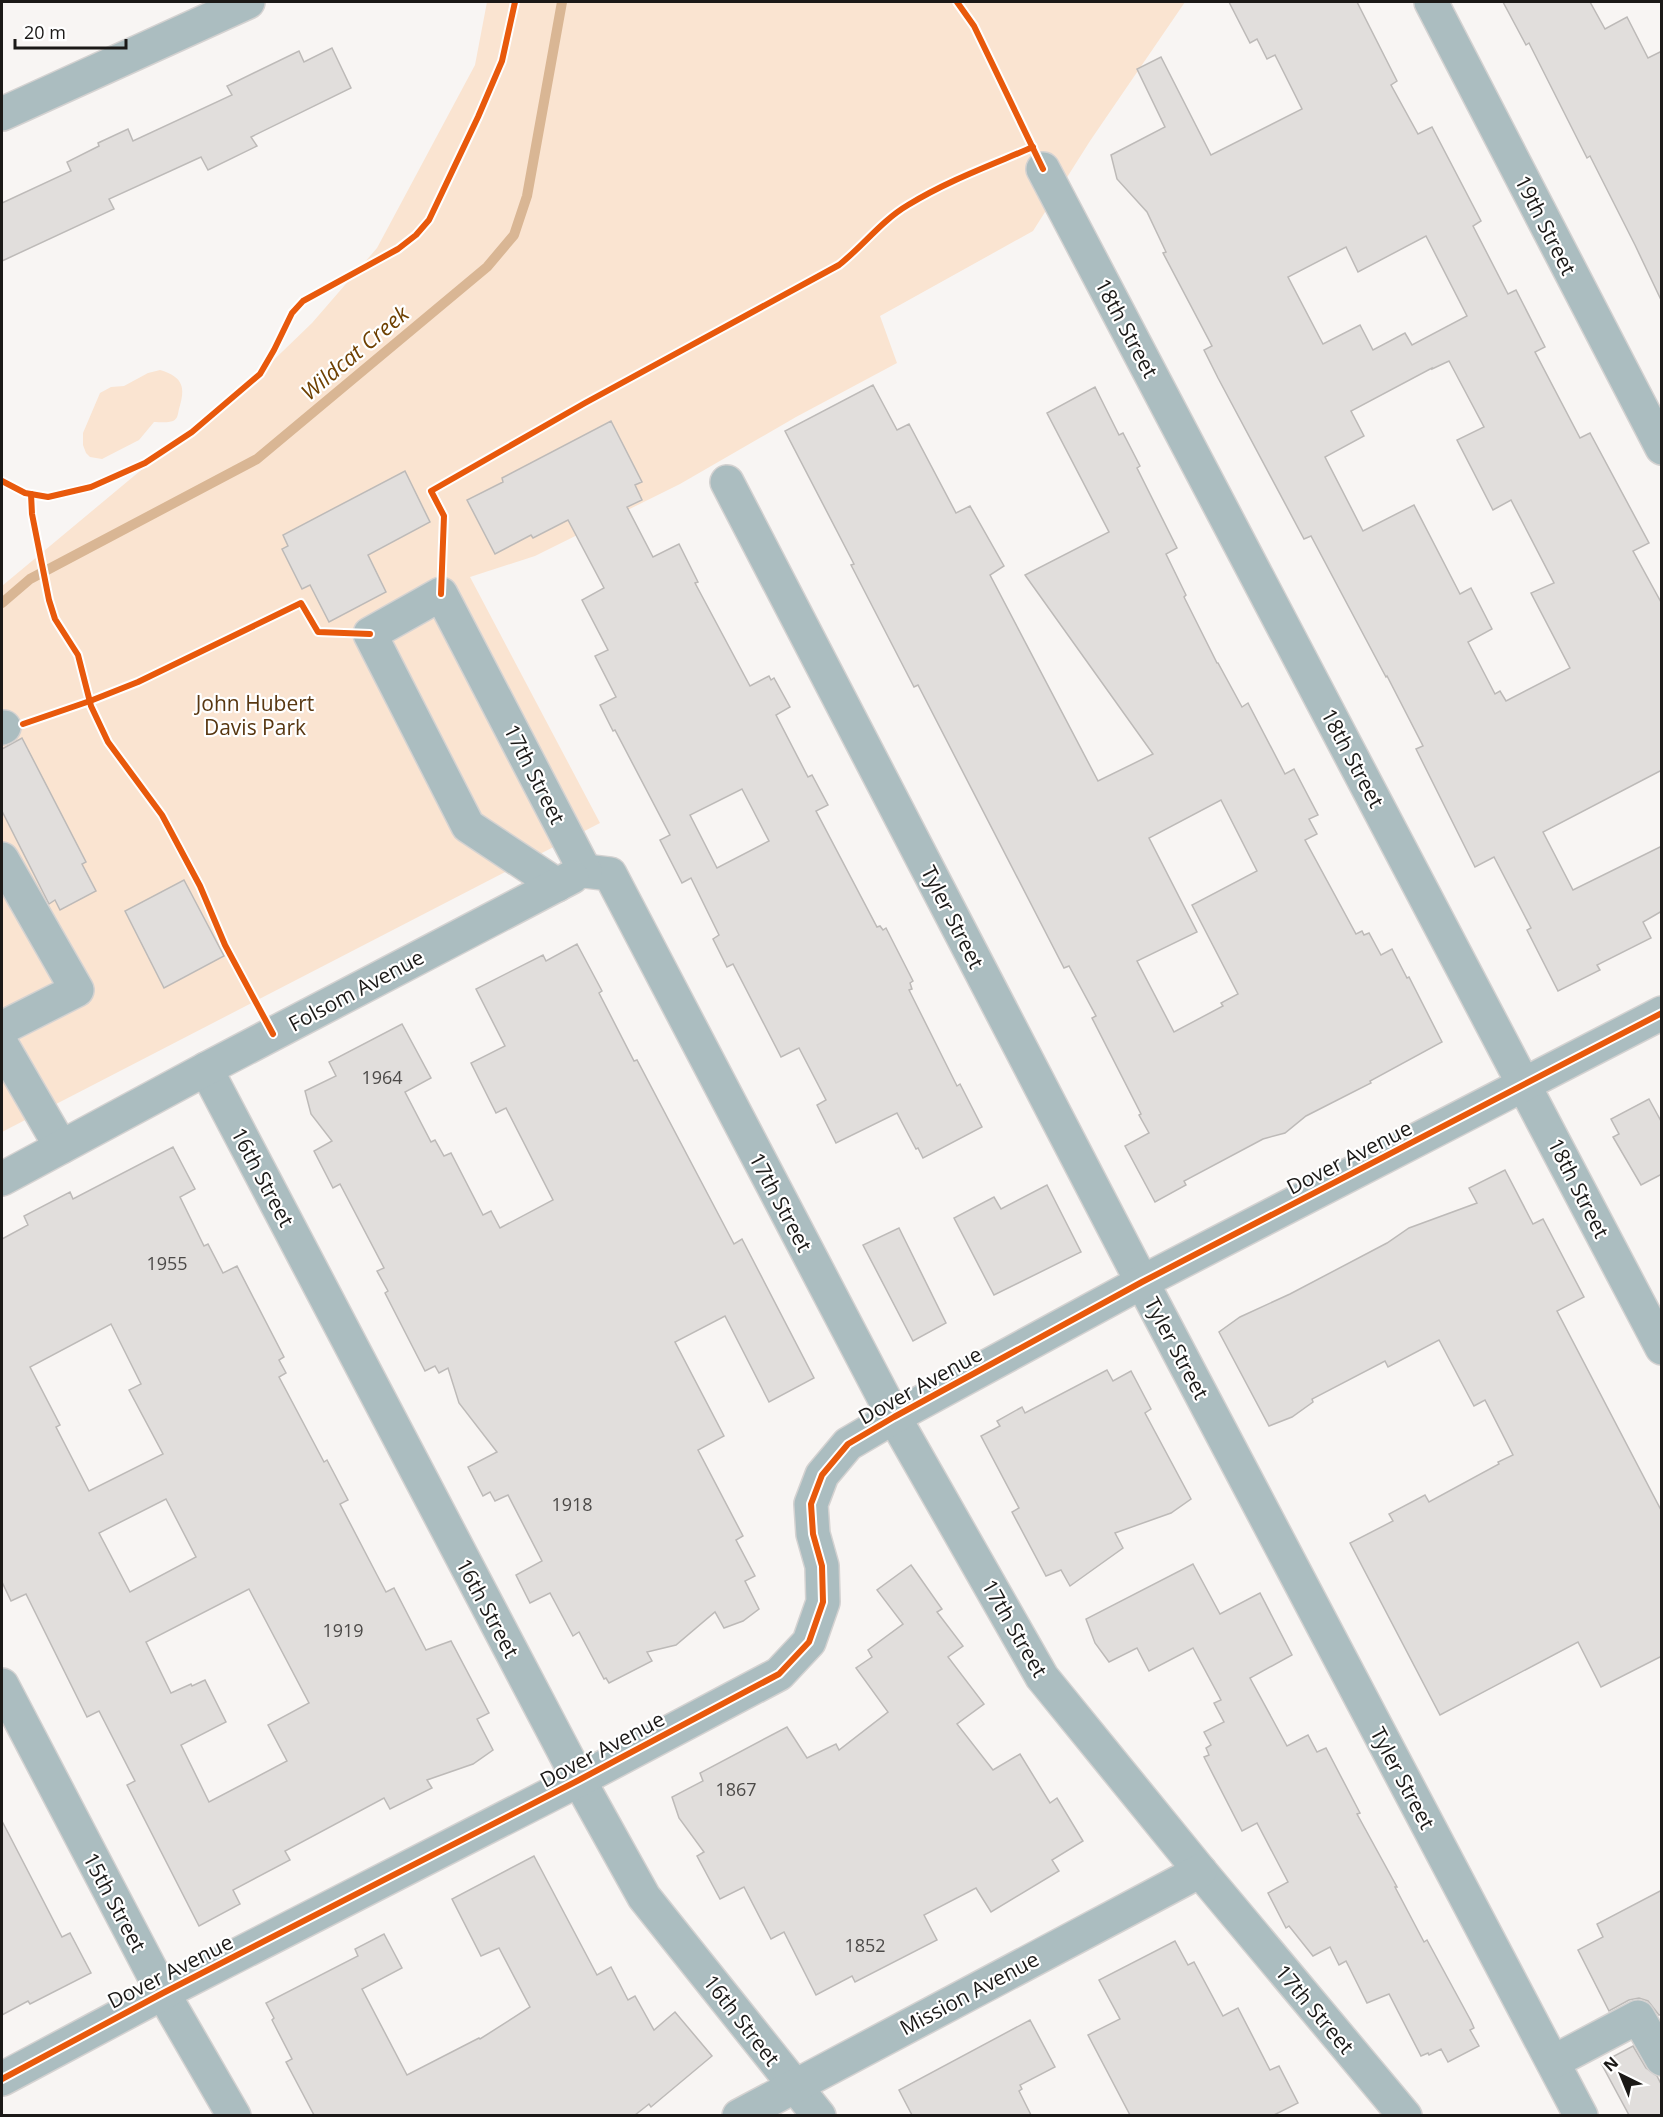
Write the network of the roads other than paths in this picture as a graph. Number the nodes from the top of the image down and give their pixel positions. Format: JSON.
{"nodes":[{"id":1,"x":248,"y":2,"type":"edge"},
{"id":2,"x":1431,"y":2,"type":"edge"},
{"id":3,"x":2,"y":114,"type":"edge"},
{"id":4,"x":1043,"y":169,"type":"dead end"},
{"id":5,"x":1662,"y":448,"type":"edge"},
{"id":6,"x":727,"y":482,"type":"dead end"},
{"id":7,"x":2,"y":860,"type":"edge"},
{"id":8,"x":571,"y":878,"type":"junction"},
{"id":9,"x":1662,"y":1013,"type":"edge"},
{"id":10,"x":2,"y":1028,"type":"edge"},
{"id":11,"x":2,"y":1045,"type":"edge"},
{"id":12,"x":206,"y":1069,"type":"junction"},
{"id":13,"x":1525,"y":1085,"type":"junction"},
{"id":14,"x":62,"y":1147,"type":"junction"},
{"id":15,"x":2,"y":1179,"type":"edge"},
{"id":16,"x":1142,"y":1282,"type":"junction"},
{"id":17,"x":1662,"y":1348,"type":"edge"},
{"id":18,"x":894,"y":1417,"type":"junction"},
{"id":19,"x":2,"y":1685,"type":"edge"},
{"id":20,"x":579,"y":1780,"type":"junction"},
{"id":21,"x":1200,"y":1871,"type":"junction"},
{"id":22,"x":163,"y":1993,"type":"junction"},
{"id":23,"x":1662,"y":2059,"type":"edge"},
{"id":24,"x":1553,"y":2062,"type":"junction"},
{"id":25,"x":2,"y":2079,"type":"edge"},
{"id":26,"x":795,"y":2086,"type":"junction"},
{"id":27,"x":234,"y":2115,"type":"edge"},
{"id":28,"x":739,"y":2115,"type":"edge"},
{"id":29,"x":819,"y":2115,"type":"edge"},
{"id":30,"x":1405,"y":2115,"type":"edge"},
{"id":31,"x":1581,"y":2115,"type":"edge"}],
"edges":[{"from":1,"to":3,"type":"street"},
{"from":2,"to":5,"type":"street","name":"19th Street"},
{"from":4,"to":13,"type":"street","name":"18th Street"},
{"from":6,"to":16,"type":"street","name":"Tyler Street"},
{"from":7,"to":10,"type":"street"},
{"from":8,"to":8,"type":"street","name":"17th Street"},
{"from":8,"to":12,"type":"street","name":"Folsom Avenue"},
{"from":8,"to":18,"type":"street","name":"17th Street"},
{"from":9,"to":13,"type":"street","name":"Dover Avenue"},
{"from":11,"to":14,"type":"street"},
{"from":12,"to":14,"type":"street","name":"Folsom Avenue"},
{"from":12,"to":20,"type":"street","name":"16th Street"},
{"from":13,"to":16,"type":"street","name":"Dover Avenue"},
{"from":13,"to":17,"type":"street","name":"18th Street"},
{"from":14,"to":15,"type":"street","name":"Folsom Avenue"},
{"from":16,"to":18,"type":"street","name":"Dover Avenue"},
{"from":16,"to":24,"type":"street","name":"Tyler Street"},
{"from":18,"to":20,"type":"street","name":"Dover Avenue"},
{"from":18,"to":21,"type":"street","name":"17th Street"},
{"from":19,"to":22,"type":"street","name":"15th Street"},
{"from":20,"to":22,"type":"street","name":"Dover Avenue"},
{"from":20,"to":26,"type":"street","name":"16th Street"},
{"from":21,"to":26,"type":"street","name":"Mission Avenue"},
{"from":21,"to":30,"type":"street","name":"17th Street"},
{"from":22,"to":25,"type":"street","name":"Dover Avenue"},
{"from":22,"to":27,"type":"street","name":"15th Street"},
{"from":23,"to":24,"type":"street"},
{"from":24,"to":31,"type":"street","name":"Tyler Street"},
{"from":26,"to":28,"type":"street","name":"Mission Avenue"},
{"from":26,"to":29,"type":"street","name":"16th Street"}]}
